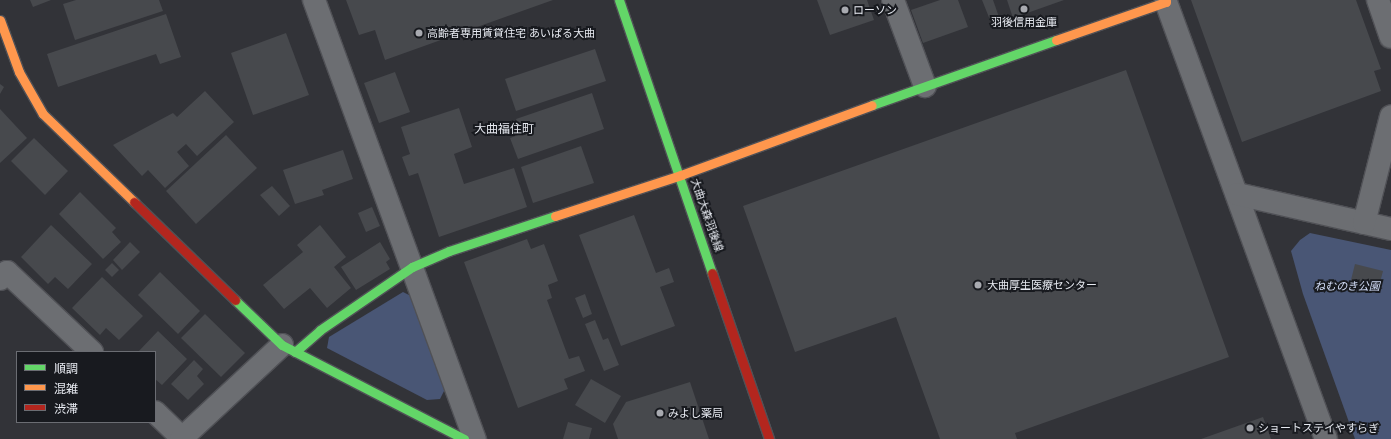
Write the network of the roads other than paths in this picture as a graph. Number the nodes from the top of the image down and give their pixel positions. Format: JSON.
{"nodes":[{"id":1,"x":314,"y":0,"type":"edge"},
{"id":2,"x":619,"y":0,"type":"edge"},
{"id":3,"x":893,"y":0,"type":"edge"},
{"id":4,"x":1378,"y":0,"type":"edge"},
{"id":5,"x":1166,"y":1,"type":"edge"},
{"id":6,"x":0,"y":20,"type":"edge"},
{"id":7,"x":1391,"y":37,"type":"edge"},
{"id":8,"x":925,"y":86,"type":"junction"},
{"id":9,"x":1391,"y":116,"type":"edge"},
{"id":10,"x":680,"y":175,"type":"junction"},
{"id":11,"x":1237,"y":194,"type":"junction"},
{"id":12,"x":1364,"y":223,"type":"junction"},
{"id":13,"x":1391,"y":229,"type":"edge"},
{"id":14,"x":412,"y":266,"type":"junction"},
{"id":15,"x":0,"y":279,"type":"edge"},
{"id":16,"x":289,"y":349,"type":"junction"},
{"id":17,"x":91,"y":351,"type":"edge"},
{"id":18,"x":156,"y":413,"type":"edge"},
{"id":19,"x":181,"y":438,"type":"edge"},
{"id":20,"x":464,"y":439,"type":"edge"},
{"id":21,"x":475,"y":439,"type":"edge"},
{"id":22,"x":769,"y":439,"type":"edge"},
{"id":23,"x":1326,"y":439,"type":"edge"}],
"edges":[{"from":1,"to":14,"type":"street"},
{"from":2,"to":10,"type":"street","name":"大曲大森羽後線"},
{"from":3,"to":8,"type":"street"},
{"from":4,"to":7,"type":"street"},
{"from":5,"to":8,"type":"street"},
{"from":5,"to":11,"type":"street"},
{"from":6,"to":16,"type":"street"},
{"from":8,"to":10,"type":"street"},
{"from":9,"to":12,"type":"street"},
{"from":10,"to":14,"type":"street"},
{"from":10,"to":22,"type":"street","name":"大曲大森羽後線"},
{"from":11,"to":12,"type":"street"},
{"from":11,"to":23,"type":"street"},
{"from":12,"to":13,"type":"street"},
{"from":14,"to":16,"type":"street"},
{"from":14,"to":21,"type":"street"},
{"from":15,"to":17,"type":"street"},
{"from":16,"to":19,"type":"street"},
{"from":16,"to":20,"type":"street"},
{"from":18,"to":19,"type":"street"}]}
